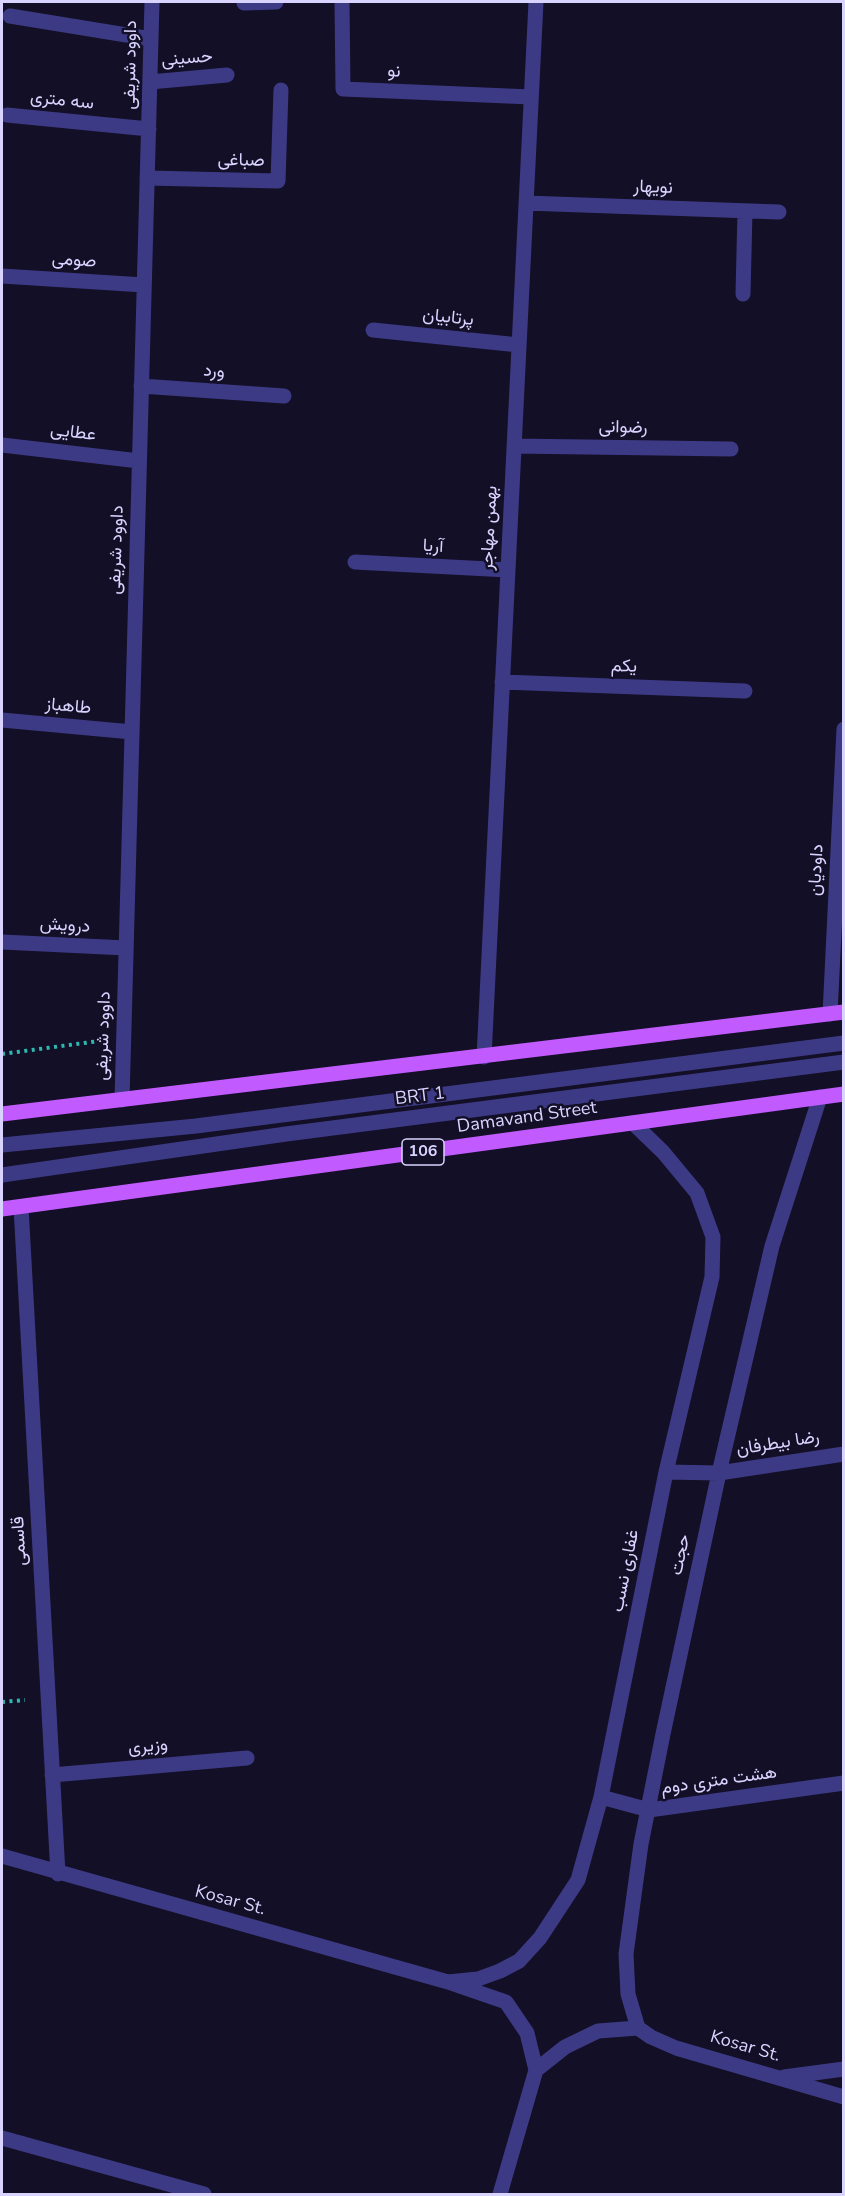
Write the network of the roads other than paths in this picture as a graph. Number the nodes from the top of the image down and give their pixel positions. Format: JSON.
{"nodes":[{"id":1,"x":152,"y":2,"type":"edge"},
{"id":2,"x":276,"y":2,"type":"edge"},
{"id":3,"x":342,"y":2,"type":"edge"},
{"id":4,"x":536,"y":2,"type":"edge"},
{"id":5,"x":244,"y":3,"type":"edge"},
{"id":6,"x":10,"y":16,"type":"dead end"},
{"id":7,"x":151,"y":39,"type":"junction"},
{"id":8,"x":227,"y":75,"type":"dead end"},
{"id":9,"x":150,"y":82,"type":"junction"},
{"id":10,"x":282,"y":90,"type":"dead end"},
{"id":11,"x":531,"y":97,"type":"junction"},
{"id":12,"x":7,"y":115,"type":"dead end"},
{"id":13,"x":149,"y":129,"type":"junction"},
{"id":14,"x":147,"y":178,"type":"junction"},
{"id":15,"x":526,"y":203,"type":"junction"},
{"id":16,"x":745,"y":211,"type":"junction"},
{"id":17,"x":779,"y":212,"type":"dead end"},
{"id":18,"x":2,"y":276,"type":"edge"},
{"id":19,"x":144,"y":285,"type":"junction"},
{"id":20,"x":743,"y":294,"type":"dead end"},
{"id":21,"x":373,"y":330,"type":"dead end"},
{"id":22,"x":519,"y":345,"type":"junction"},
{"id":23,"x":141,"y":386,"type":"junction"},
{"id":24,"x":284,"y":396,"type":"dead end"},
{"id":25,"x":2,"y":445,"type":"edge"},
{"id":26,"x":514,"y":446,"type":"junction"},
{"id":27,"x":731,"y":449,"type":"dead end"},
{"id":28,"x":139,"y":461,"type":"junction"},
{"id":29,"x":356,"y":562,"type":"dead end"},
{"id":30,"x":508,"y":570,"type":"junction"},
{"id":31,"x":502,"y":682,"type":"junction"},
{"id":32,"x":745,"y":692,"type":"dead end"},
{"id":33,"x":2,"y":720,"type":"edge"},
{"id":34,"x":843,"y":729,"type":"edge"},
{"id":35,"x":132,"y":732,"type":"junction"},
{"id":36,"x":2,"y":942,"type":"edge"},
{"id":37,"x":126,"y":948,"type":"junction"},
{"id":38,"x":837,"y":1013,"type":"edge"},
{"id":39,"x":843,"y":1043,"type":"edge"},
{"id":40,"x":484,"y":1057,"type":"junction"},
{"id":41,"x":843,"y":1062,"type":"edge"},
{"id":42,"x":843,"y":1094,"type":"edge"},
{"id":43,"x":820,"y":1097,"type":"junction"},
{"id":44,"x":122,"y":1100,"type":"junction"},
{"id":45,"x":2,"y":1114,"type":"edge"},
{"id":46,"x":633,"y":1123,"type":"junction"},
{"id":47,"x":2,"y":1145,"type":"edge"},
{"id":48,"x":2,"y":1175,"type":"edge"},
{"id":49,"x":21,"y":1207,"type":"junction"},
{"id":50,"x":2,"y":1209,"type":"edge"},
{"id":51,"x":843,"y":1454,"type":"edge"},
{"id":52,"x":666,"y":1472,"type":"junction"},
{"id":53,"x":719,"y":1473,"type":"junction"},
{"id":54,"x":247,"y":1758,"type":"dead end"},
{"id":55,"x":52,"y":1775,"type":"junction"},
{"id":56,"x":843,"y":1783,"type":"edge"},
{"id":57,"x":601,"y":1797,"type":"junction"},
{"id":58,"x":649,"y":1810,"type":"junction"},
{"id":59,"x":2,"y":1856,"type":"edge"},
{"id":60,"x":58,"y":1874,"type":"junction"},
{"id":61,"x":448,"y":1982,"type":"junction"},
{"id":62,"x":638,"y":2028,"type":"junction"},
{"id":63,"x":843,"y":2069,"type":"edge"},
{"id":64,"x":536,"y":2070,"type":"junction"},
{"id":65,"x":780,"y":2078,"type":"junction"},
{"id":66,"x":843,"y":2097,"type":"edge"},
{"id":67,"x":2,"y":2138,"type":"edge"},
{"id":68,"x":204,"y":2194,"type":"edge"},
{"id":69,"x":500,"y":2194,"type":"edge"}],
"edges":[{"from":1,"to":7,"type":"street","name":"داوود شریفی"},
{"from":2,"to":5,"type":"street"},
{"from":3,"to":11,"type":"street","name":"نو"},
{"from":4,"to":11,"type":"street","name":"بهمن مهاجر"},
{"from":6,"to":7,"type":"street"},
{"from":7,"to":9,"type":"street","name":"داوود شریفی"},
{"from":8,"to":9,"type":"street","name":"حسینی"},
{"from":9,"to":13,"type":"street","name":"داوود شریفی"},
{"from":10,"to":14,"type":"street","name":"صباغی"},
{"from":11,"to":15,"type":"street","name":"بهمن مهاجر"},
{"from":12,"to":13,"type":"street","name":"سه متری"},
{"from":13,"to":14,"type":"street","name":"داوود شریفی"},
{"from":14,"to":19,"type":"street","name":"داوود شریفی"},
{"from":15,"to":16,"type":"street","name":"نویهار"},
{"from":15,"to":22,"type":"street","name":"بهمن مهاجر"},
{"from":16,"to":17,"type":"street","name":"نویهار"},
{"from":16,"to":20,"type":"street"},
{"from":18,"to":19,"type":"street","name":"صومی"},
{"from":19,"to":23,"type":"street","name":"داوود شریفی"},
{"from":21,"to":22,"type":"street","name":"پرتابیان"},
{"from":22,"to":26,"type":"street","name":"بهمن مهاجر"},
{"from":23,"to":24,"type":"street","name":"ورد"},
{"from":23,"to":28,"type":"street","name":"داوود شریفی"},
{"from":25,"to":28,"type":"street","name":"عطایی"},
{"from":26,"to":27,"type":"street","name":"رضوانی"},
{"from":26,"to":30,"type":"street","name":"بهمن مهاجر"},
{"from":28,"to":35,"type":"street","name":"داوود شریفی"},
{"from":29,"to":30,"type":"street","name":"آریا"},
{"from":30,"to":31,"type":"street","name":"بهمن مهاجر"},
{"from":31,"to":32,"type":"street","name":"یکم"},
{"from":31,"to":40,"type":"street","name":"بهمن مهاجر"},
{"from":33,"to":35,"type":"street","name":"طاهباز"},
{"from":34,"to":38,"type":"street","name":"داودیان"},
{"from":35,"to":37,"type":"street","name":"داوود شریفی"},
{"from":36,"to":37,"type":"street","name":"درویش"},
{"from":37,"to":44,"type":"street","name":"داوود شریفی"},
{"from":38,"to":40,"type":"main road"},
{"from":39,"to":47,"type":"street","name":"BRT 1"},
{"from":40,"to":44,"type":"main road"},
{"from":41,"to":48,"type":"street","name":"BRT 1"},
{"from":42,"to":43,"type":"main road","name":"Damavand Street","number":"106"},
{"from":43,"to":46,"type":"main road","name":"Damavand Street","number":"106"},
{"from":43,"to":53,"type":"street","name":"حجت"},
{"from":44,"to":45,"type":"main road"},
{"from":46,"to":49,"type":"main road","name":"Damavand Street","number":"106"},
{"from":46,"to":52,"type":"street","name":"غفاری نسب"},
{"from":49,"to":50,"type":"main road","name":"Damavand Street","number":"106"},
{"from":49,"to":55,"type":"street","name":"قاسمی"},
{"from":51,"to":53,"type":"street","name":"رضا بیطرفان"},
{"from":52,"to":53,"type":"street","name":"رضا بیطرفان"},
{"from":52,"to":57,"type":"street","name":"غفاری نسب"},
{"from":53,"to":58,"type":"street","name":"حجت"},
{"from":54,"to":55,"type":"street","name":"وزیری"},
{"from":55,"to":60,"type":"street","name":"قاسمی"},
{"from":56,"to":58,"type":"street","name":"هشت متری دوم"},
{"from":57,"to":58,"type":"street","name":"هشت متری دوم"},
{"from":57,"to":61,"type":"street","name":"غفاری نسب"},
{"from":58,"to":62,"type":"street","name":"حجت"},
{"from":59,"to":60,"type":"street","name":"Kosar St."},
{"from":60,"to":61,"type":"street","name":"Kosar St."},
{"from":61,"to":64,"type":"street","name":"Kosar St."},
{"from":62,"to":64,"type":"street"},
{"from":62,"to":65,"type":"street","name":"Kosar St."},
{"from":63,"to":65,"type":"street"},
{"from":64,"to":69,"type":"street"},
{"from":65,"to":66,"type":"street","name":"Kosar St."},
{"from":67,"to":68,"type":"street"}]}
